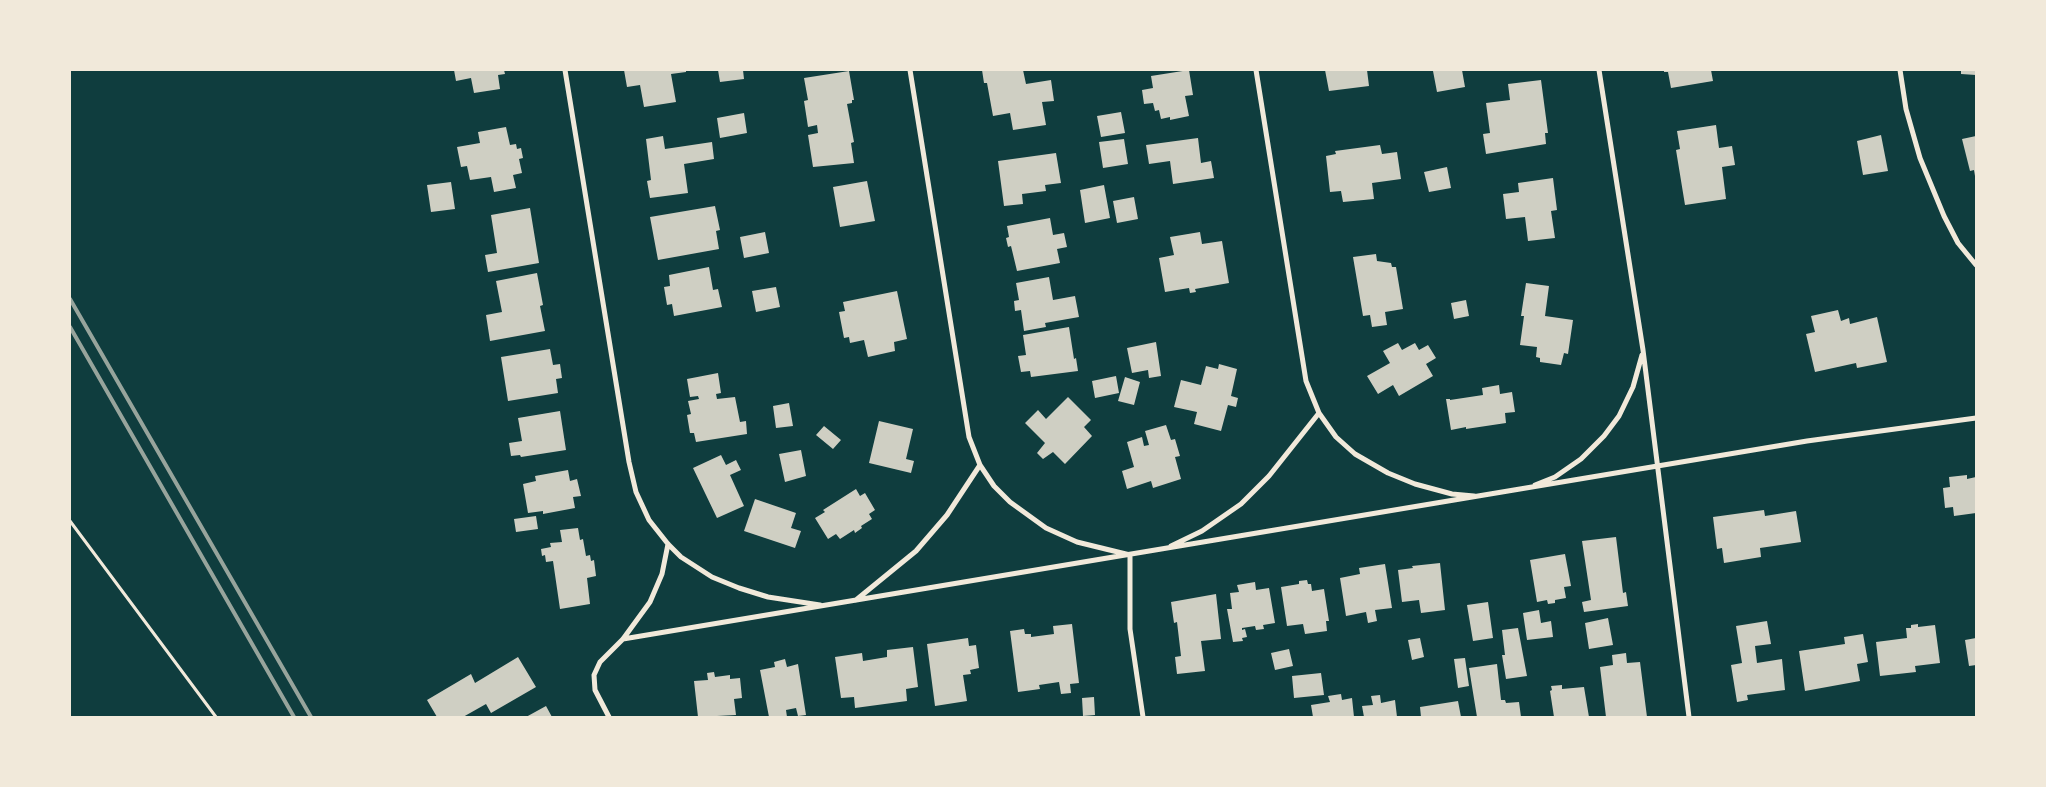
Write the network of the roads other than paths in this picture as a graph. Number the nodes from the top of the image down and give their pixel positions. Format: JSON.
{"nodes":[{"id":1,"x":565,"y":70,"type":"edge"},
{"id":2,"x":910,"y":70,"type":"edge"},
{"id":3,"x":1256,"y":70,"type":"edge"},
{"id":4,"x":1599,"y":70,"type":"edge"},
{"id":5,"x":1900,"y":70,"type":"edge"},
{"id":6,"x":1976,"y":265,"type":"edge"},
{"id":7,"x":1643,"y":350,"type":"junction"},
{"id":8,"x":1319,"y":413,"type":"junction"},
{"id":9,"x":1976,"y":418,"type":"edge"},
{"id":10,"x":980,"y":465,"type":"junction"},
{"id":11,"x":1658,"y":467,"type":"junction"},
{"id":12,"x":1526,"y":489,"type":"junction"},
{"id":13,"x":1482,"y":496,"type":"junction"},
{"id":14,"x":668,"y":544,"type":"junction"},
{"id":15,"x":1166,"y":549,"type":"junction"},
{"id":16,"x":1130,"y":555,"type":"junction"},
{"id":17,"x":854,"y":601,"type":"junction"},
{"id":18,"x":825,"y":606,"type":"junction"},
{"id":19,"x":623,"y":639,"type":"junction"},
{"id":20,"x":609,"y":717,"type":"edge"},
{"id":21,"x":1143,"y":717,"type":"edge"},
{"id":22,"x":1689,"y":717,"type":"edge"}],
"edges":[{"from":1,"to":14,"type":"street"},
{"from":2,"to":10,"type":"street"},
{"from":3,"to":8,"type":"street"},
{"from":4,"to":7,"type":"street"},
{"from":5,"to":6,"type":"street"},
{"from":7,"to":11,"type":"street"},
{"from":7,"to":12,"type":"street"},
{"from":8,"to":13,"type":"street"},
{"from":8,"to":15,"type":"street"},
{"from":9,"to":11,"type":"street"},
{"from":10,"to":16,"type":"street"},
{"from":10,"to":17,"type":"street"},
{"from":11,"to":12,"type":"street"},
{"from":11,"to":22,"type":"street"},
{"from":12,"to":13,"type":"street"},
{"from":13,"to":15,"type":"street"},
{"from":14,"to":18,"type":"street"},
{"from":14,"to":19,"type":"street"},
{"from":15,"to":16,"type":"street"},
{"from":16,"to":17,"type":"street"},
{"from":16,"to":21,"type":"street"},
{"from":17,"to":18,"type":"street"},
{"from":18,"to":19,"type":"street"},
{"from":19,"to":20,"type":"street"}]}
